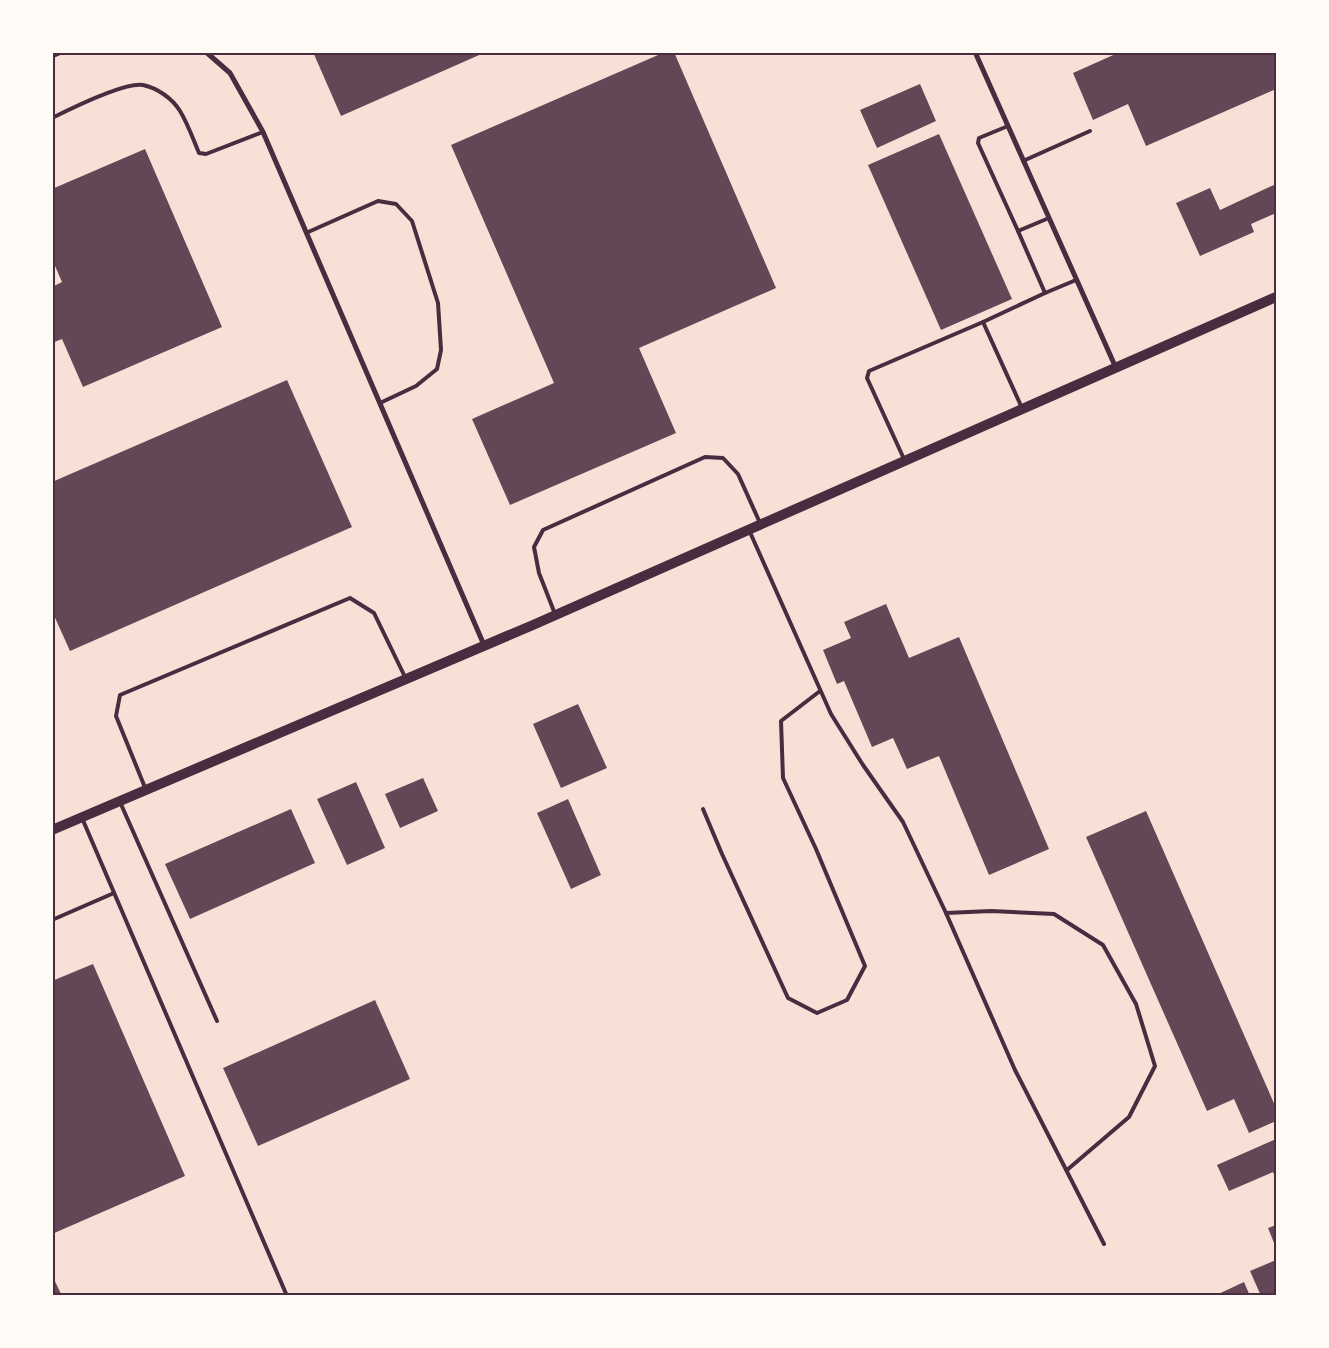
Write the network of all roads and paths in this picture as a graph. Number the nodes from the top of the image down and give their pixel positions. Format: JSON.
{"nodes":[{"id":1,"x":61,"y":52,"type":"edge"},
{"id":2,"x":206,"y":52,"type":"edge"},
{"id":3,"x":975,"y":52,"type":"edge"},
{"id":4,"x":52,"y":56,"type":"edge"},
{"id":5,"x":52,"y":118,"type":"edge"},
{"id":6,"x":1008,"y":126,"type":"junction"},
{"id":7,"x":1090,"y":131,"type":"dead end"},
{"id":8,"x":263,"y":132,"type":"junction"},
{"id":9,"x":1023,"y":161,"type":"junction"},
{"id":10,"x":1049,"y":218,"type":"junction"},
{"id":11,"x":1018,"y":231,"type":"junction"},
{"id":12,"x":306,"y":233,"type":"junction"},
{"id":13,"x":1076,"y":280,"type":"junction"},
{"id":14,"x":1045,"y":293,"type":"junction"},
{"id":15,"x":1276,"y":297,"type":"edge"},
{"id":16,"x":983,"y":322,"type":"junction"},
{"id":17,"x":1116,"y":368,"type":"junction"},
{"id":18,"x":380,"y":403,"type":"junction"},
{"id":19,"x":1022,"y":410,"type":"junction"},
{"id":20,"x":905,"y":461,"type":"junction"},
{"id":21,"x":760,"y":525,"type":"junction"},
{"id":22,"x":749,"y":530,"type":"junction"},
{"id":23,"x":556,"y":615,"type":"junction"},
{"id":24,"x":484,"y":645,"type":"junction"},
{"id":25,"x":406,"y":679,"type":"junction"},
{"id":26,"x":820,"y":691,"type":"junction"},
{"id":27,"x":146,"y":790,"type":"junction"},
{"id":28,"x":120,"y":802,"type":"junction"},
{"id":29,"x":703,"y":808,"type":"dead end"},
{"id":30,"x":82,"y":818,"type":"junction"},
{"id":31,"x":52,"y":830,"type":"edge"},
{"id":32,"x":114,"y":893,"type":"junction"},
{"id":33,"x":946,"y":913,"type":"junction"},
{"id":34,"x":52,"y":920,"type":"edge"},
{"id":35,"x":217,"y":1020,"type":"dead end"},
{"id":36,"x":1067,"y":1170,"type":"junction"},
{"id":37,"x":1104,"y":1244,"type":"dead end"},
{"id":38,"x":287,"y":1296,"type":"edge"}],
"edges":[{"from":1,"to":4,"type":"street"},
{"from":2,"to":8,"type":"street"},
{"from":3,"to":6,"type":"street"},
{"from":5,"to":8,"type":"lane"},
{"from":6,"to":9,"type":"street"},
{"from":6,"to":11,"type":"lane"},
{"from":7,"to":9,"type":"lane"},
{"from":8,"to":12,"type":"street"},
{"from":9,"to":10,"type":"street"},
{"from":10,"to":11,"type":"lane"},
{"from":10,"to":13,"type":"street"},
{"from":11,"to":14,"type":"lane"},
{"from":12,"to":18,"type":"street"},
{"from":12,"to":18,"type":"lane"},
{"from":13,"to":14,"type":"lane"},
{"from":13,"to":17,"type":"street"},
{"from":14,"to":16,"type":"lane"},
{"from":15,"to":17,"type":"main road"},
{"from":16,"to":19,"type":"lane"},
{"from":16,"to":20,"type":"lane"},
{"from":17,"to":19,"type":"main road"},
{"from":18,"to":24,"type":"street"},
{"from":19,"to":20,"type":"main road"},
{"from":20,"to":21,"type":"main road"},
{"from":21,"to":22,"type":"main road"},
{"from":21,"to":23,"type":"lane"},
{"from":22,"to":23,"type":"main road"},
{"from":22,"to":26,"type":"lane"},
{"from":23,"to":24,"type":"main road"},
{"from":24,"to":25,"type":"main road"},
{"from":25,"to":27,"type":"main road"},
{"from":25,"to":27,"type":"lane"},
{"from":26,"to":29,"type":"lane"},
{"from":26,"to":33,"type":"lane"},
{"from":27,"to":28,"type":"main road"},
{"from":28,"to":30,"type":"main road"},
{"from":28,"to":35,"type":"lane"},
{"from":30,"to":31,"type":"main road"},
{"from":30,"to":32,"type":"lane"},
{"from":32,"to":34,"type":"lane"},
{"from":32,"to":38,"type":"lane"},
{"from":33,"to":36,"type":"lane"},
{"from":33,"to":36,"type":"lane"},
{"from":36,"to":37,"type":"lane"}]}
